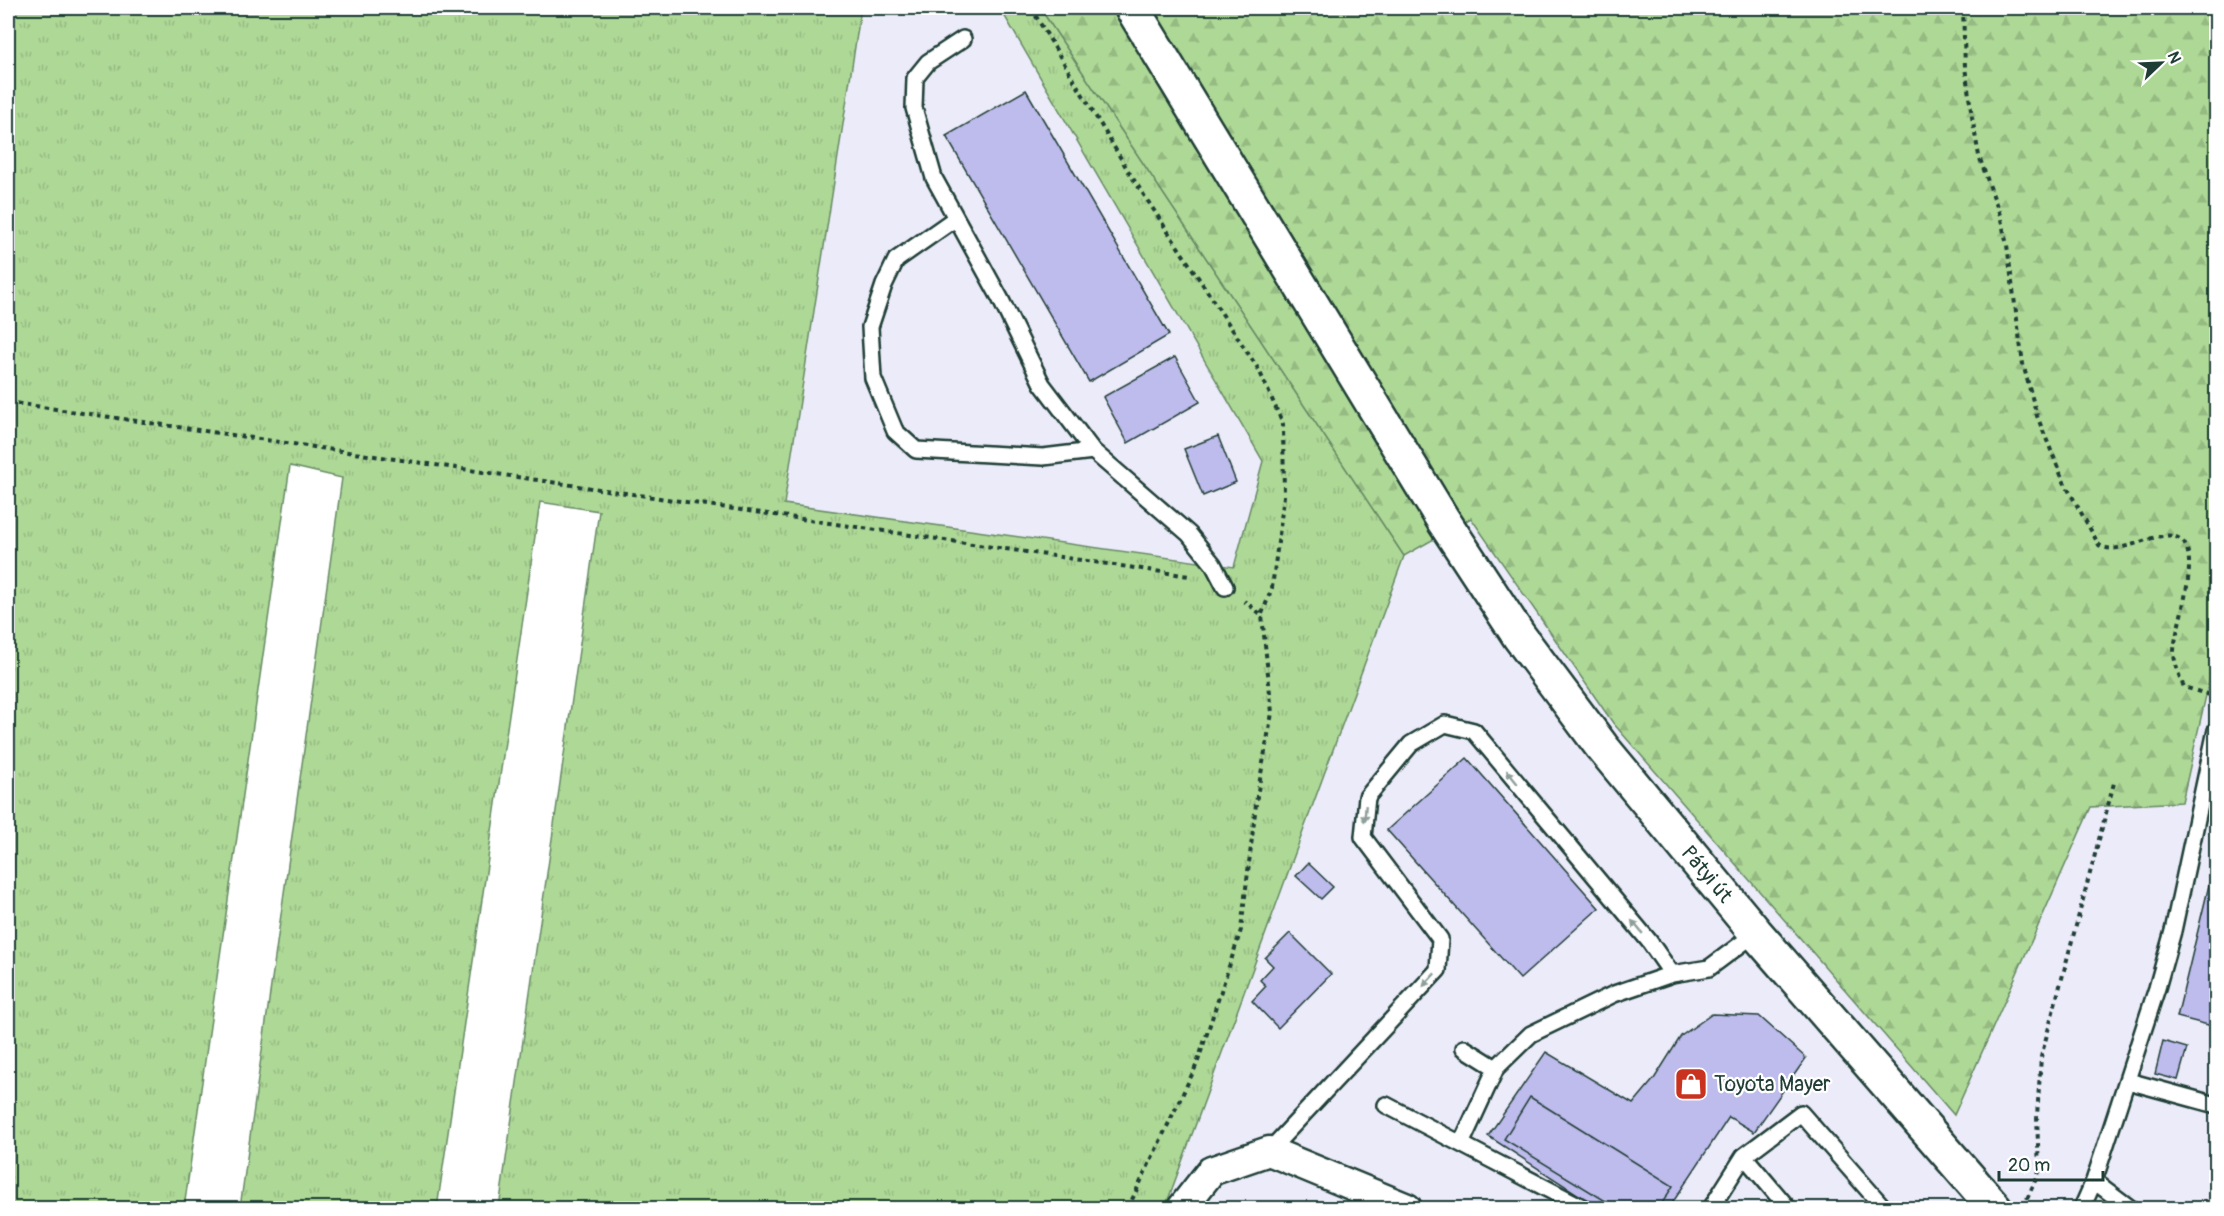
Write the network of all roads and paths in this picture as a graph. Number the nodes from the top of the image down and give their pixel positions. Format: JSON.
{"nodes":[{"id":1,"x":1031,"y":8,"type":"edge"},
{"id":2,"x":1132,"y":8,"type":"edge"},
{"id":3,"x":1963,"y":8,"type":"edge"},
{"id":4,"x":963,"y":39,"type":"dead end"},
{"id":5,"x":956,"y":218,"type":"junction"},
{"id":6,"x":8,"y":402,"type":"edge"},
{"id":7,"x":1093,"y":452,"type":"junction"},
{"id":8,"x":1225,"y":587,"type":"junction"},
{"id":9,"x":1262,"y":615,"type":"junction"},
{"id":10,"x":2217,"y":697,"type":"edge"},
{"id":11,"x":2217,"y":730,"type":"edge"},
{"id":12,"x":2114,"y":783,"type":"dead end"},
{"id":13,"x":1756,"y":933,"type":"junction"},
{"id":14,"x":1672,"y":974,"type":"junction"},
{"id":15,"x":1464,"y":1047,"type":"dead end"},
{"id":16,"x":1496,"y":1068,"type":"junction"},
{"id":17,"x":2128,"y":1081,"type":"junction"},
{"id":18,"x":2217,"y":1104,"type":"edge"},
{"id":19,"x":1386,"y":1105,"type":"dead end"},
{"id":20,"x":1461,"y":1144,"type":"junction"},
{"id":21,"x":1269,"y":1151,"type":"junction"},
{"id":22,"x":1744,"y":1156,"type":"junction"},
{"id":23,"x":2094,"y":1181,"type":"junction"},
{"id":24,"x":1128,"y":1209,"type":"edge"},
{"id":25,"x":1182,"y":1209,"type":"edge"},
{"id":26,"x":1407,"y":1209,"type":"edge"},
{"id":27,"x":1584,"y":1209,"type":"edge"},
{"id":28,"x":1711,"y":1209,"type":"edge"},
{"id":29,"x":1788,"y":1209,"type":"edge"},
{"id":30,"x":1884,"y":1209,"type":"edge"},
{"id":31,"x":1995,"y":1209,"type":"edge"},
{"id":32,"x":2024,"y":1209,"type":"edge"},
{"id":33,"x":2082,"y":1209,"type":"edge"},
{"id":34,"x":2130,"y":1209,"type":"edge"}],
"edges":[{"from":1,"to":9,"type":"path"},
{"from":2,"to":13,"type":"main road","name":"Pátyi út"},
{"from":3,"to":10,"type":"path"},
{"from":4,"to":5,"type":"lane"},
{"from":5,"to":7,"type":"lane"},
{"from":5,"to":7,"type":"lane"},
{"from":6,"to":8,"type":"path"},
{"from":7,"to":8,"type":"lane"},
{"from":8,"to":9,"type":"path"},
{"from":9,"to":24,"type":"path"},
{"from":11,"to":17,"type":"lane"},
{"from":12,"to":32,"type":"path"},
{"from":13,"to":14,"type":"lane"},
{"from":13,"to":31,"type":"main road","name":"Pátyi út"},
{"from":14,"to":16,"type":"lane"},
{"from":14,"to":21,"type":"lane","one_way":true},
{"from":15,"to":16,"type":"lane"},
{"from":16,"to":20,"type":"lane"},
{"from":17,"to":18,"type":"lane"},
{"from":17,"to":23,"type":"lane"},
{"from":19,"to":20,"type":"lane"},
{"from":20,"to":27,"type":"lane"},
{"from":21,"to":25,"type":"street"},
{"from":21,"to":26,"type":"street"},
{"from":22,"to":28,"type":"lane"},
{"from":22,"to":29,"type":"lane"},
{"from":22,"to":30,"type":"lane"},
{"from":23,"to":33,"type":"lane"},
{"from":23,"to":34,"type":"lane"}]}
